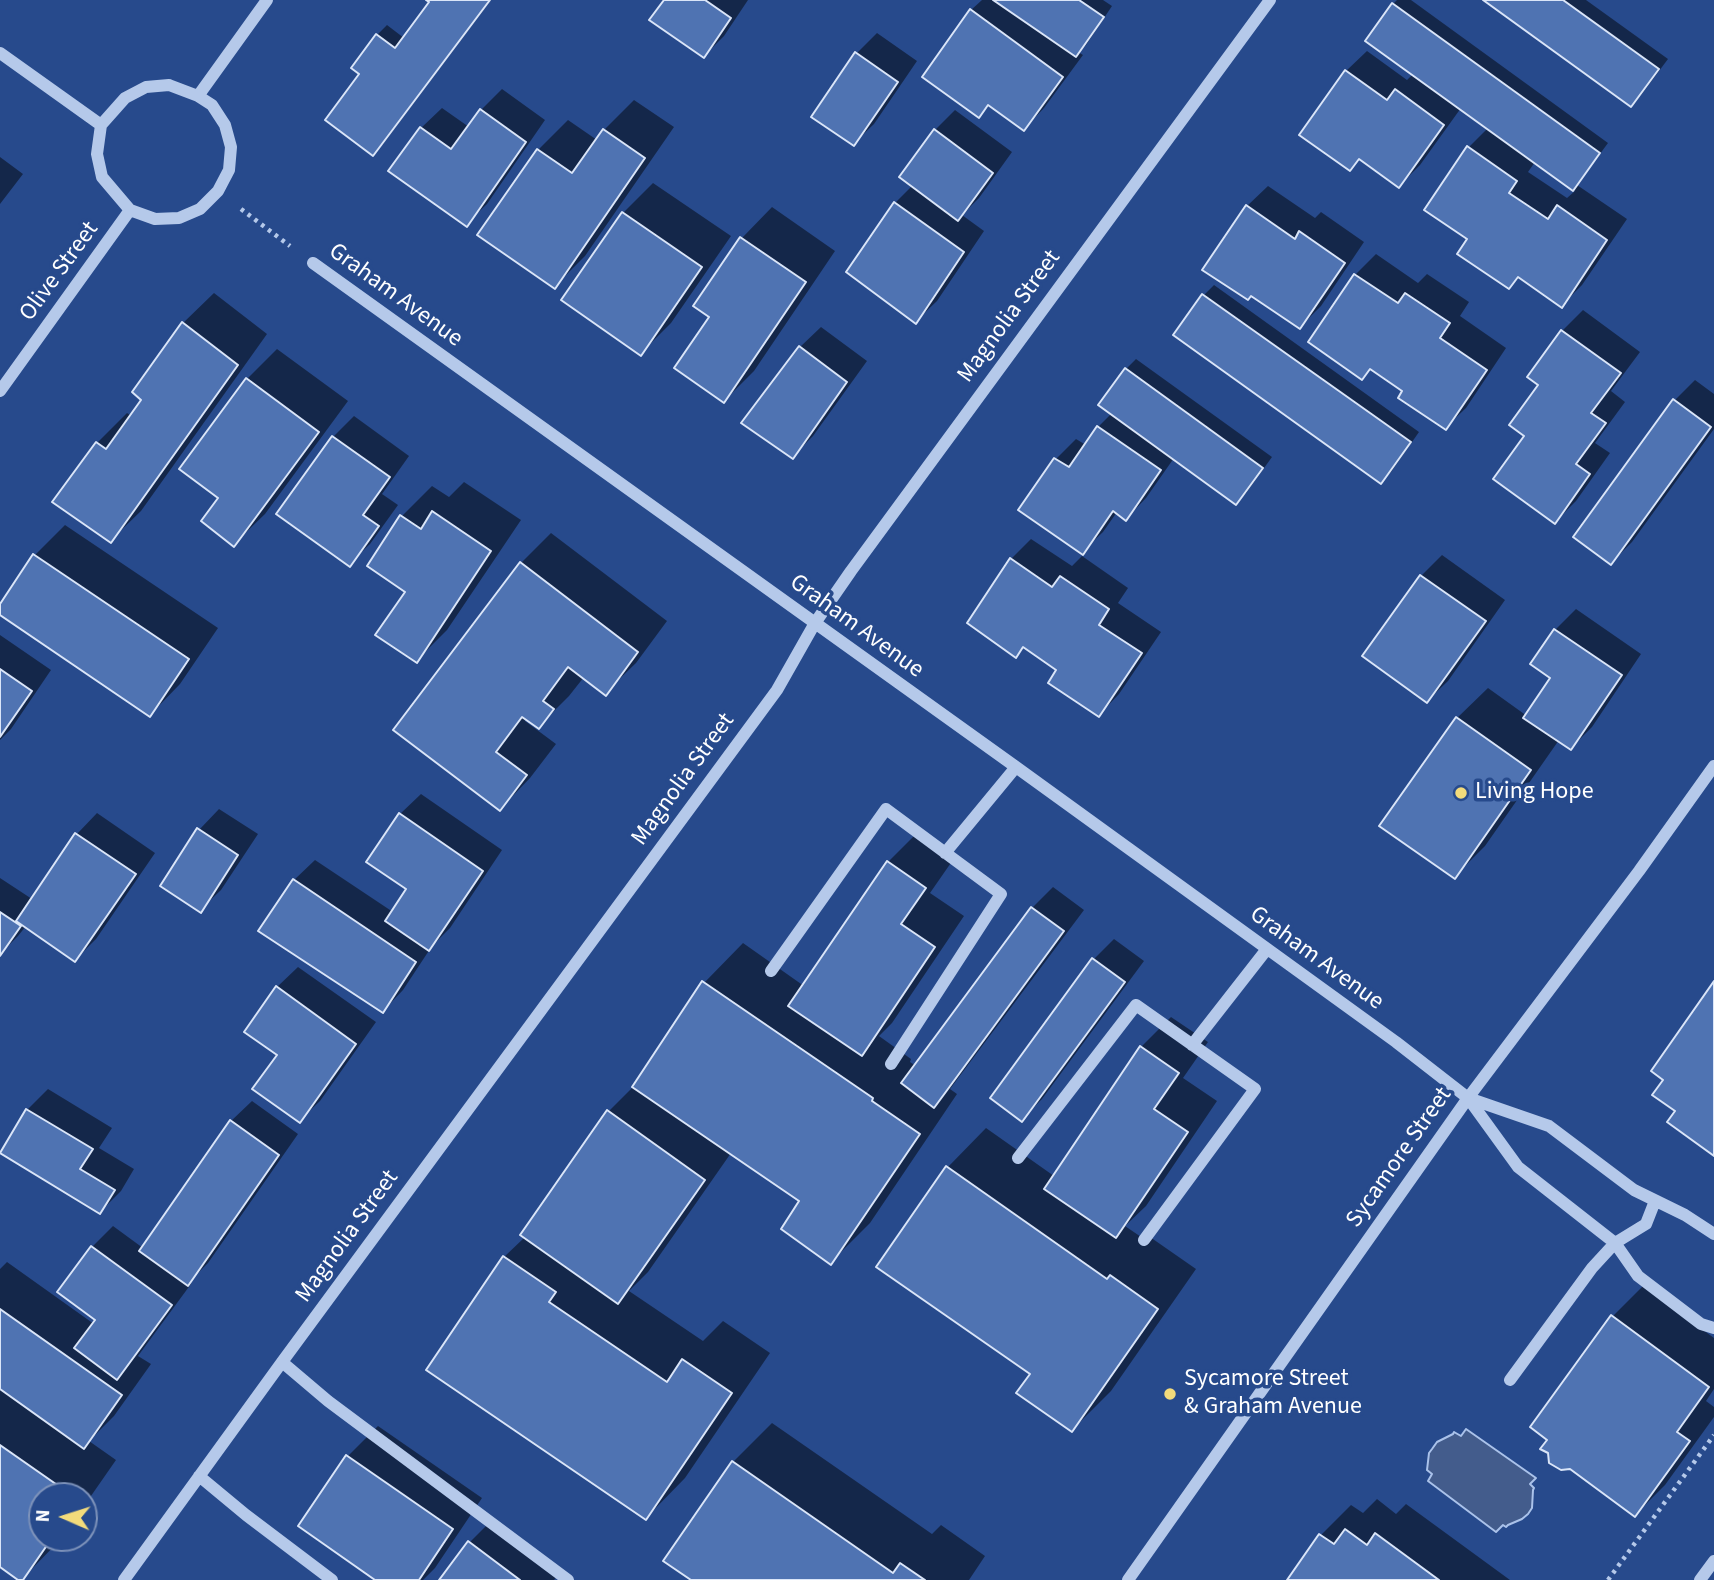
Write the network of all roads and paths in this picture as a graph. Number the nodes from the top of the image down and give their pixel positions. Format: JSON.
{"nodes":[{"id":1,"x":267,"y":0,"type":"edge"},
{"id":2,"x":1270,"y":0,"type":"edge"},
{"id":3,"x":0,"y":53,"type":"edge"},
{"id":4,"x":198,"y":96,"type":"junction"},
{"id":5,"x":101,"y":125,"type":"junction"},
{"id":6,"x":218,"y":191,"type":"junction"},
{"id":7,"x":130,"y":210,"type":"junction"},
{"id":8,"x":313,"y":263,"type":"joint"},
{"id":9,"x":0,"y":391,"type":"edge"},
{"id":10,"x":816,"y":623,"type":"junction"},
{"id":11,"x":1714,"y":766,"type":"edge"},
{"id":12,"x":1016,"y":767,"type":"junction"},
{"id":13,"x":945,"y":853,"type":"junction"},
{"id":14,"x":1267,"y":949,"type":"junction"},
{"id":15,"x":771,"y":971,"type":"dead end"},
{"id":16,"x":1192,"y":1045,"type":"junction"},
{"id":17,"x":891,"y":1064,"type":"dead end"},
{"id":18,"x":1468,"y":1098,"type":"junction"},
{"id":19,"x":1018,"y":1158,"type":"dead end"},
{"id":20,"x":1656,"y":1200,"type":"junction"},
{"id":21,"x":1714,"y":1234,"type":"edge"},
{"id":22,"x":1144,"y":1240,"type":"dead end"},
{"id":23,"x":1615,"y":1243,"type":"junction"},
{"id":24,"x":1714,"y":1328,"type":"edge"},
{"id":25,"x":282,"y":1362,"type":"junction"},
{"id":26,"x":1510,"y":1381,"type":"dead end"},
{"id":27,"x":1714,"y":1435,"type":"edge"},
{"id":28,"x":199,"y":1476,"type":"junction"},
{"id":29,"x":1714,"y":1561,"type":"edge"},
{"id":30,"x":124,"y":1580,"type":"edge"},
{"id":31,"x":332,"y":1580,"type":"edge"},
{"id":32,"x":568,"y":1580,"type":"edge"},
{"id":33,"x":1128,"y":1580,"type":"edge"},
{"id":34,"x":1608,"y":1580,"type":"edge"},
{"id":35,"x":1700,"y":1580,"type":"edge"}],
"edges":[{"from":1,"to":4,"type":"street"},
{"from":2,"to":10,"type":"street","name":"Magnolia Street"},
{"from":3,"to":5,"type":"street"},
{"from":4,"to":5,"type":"street"},
{"from":4,"to":6,"type":"street"},
{"from":5,"to":7,"type":"street","name":"Olive Street"},
{"from":6,"to":7,"type":"street","name":"Olive Street"},
{"from":6,"to":8,"type":"path","name":"Graham Avenue"},
{"from":7,"to":9,"type":"street","name":"Olive Street"},
{"from":8,"to":10,"type":"street","name":"Graham Avenue"},
{"from":10,"to":12,"type":"street","name":"Graham Avenue"},
{"from":10,"to":25,"type":"street","name":"Magnolia Street"},
{"from":11,"to":18,"type":"street","name":"Sycamore Street"},
{"from":12,"to":13,"type":"street"},
{"from":12,"to":14,"type":"street","name":"Graham Avenue"},
{"from":13,"to":15,"type":"street"},
{"from":13,"to":17,"type":"street"},
{"from":14,"to":16,"type":"street"},
{"from":14,"to":18,"type":"street","name":"Graham Avenue"},
{"from":16,"to":19,"type":"street"},
{"from":16,"to":22,"type":"street"},
{"from":18,"to":20,"type":"street"},
{"from":18,"to":23,"type":"street"},
{"from":18,"to":33,"type":"street","name":"Sycamore Street"},
{"from":20,"to":21,"type":"street"},
{"from":20,"to":23,"type":"street"},
{"from":23,"to":24,"type":"street"},
{"from":23,"to":26,"type":"street"},
{"from":25,"to":28,"type":"street","name":"Magnolia Street"},
{"from":25,"to":32,"type":"street"},
{"from":27,"to":34,"type":"path"},
{"from":28,"to":30,"type":"street","name":"Magnolia Street"},
{"from":28,"to":31,"type":"street"},
{"from":29,"to":35,"type":"street"}]}
